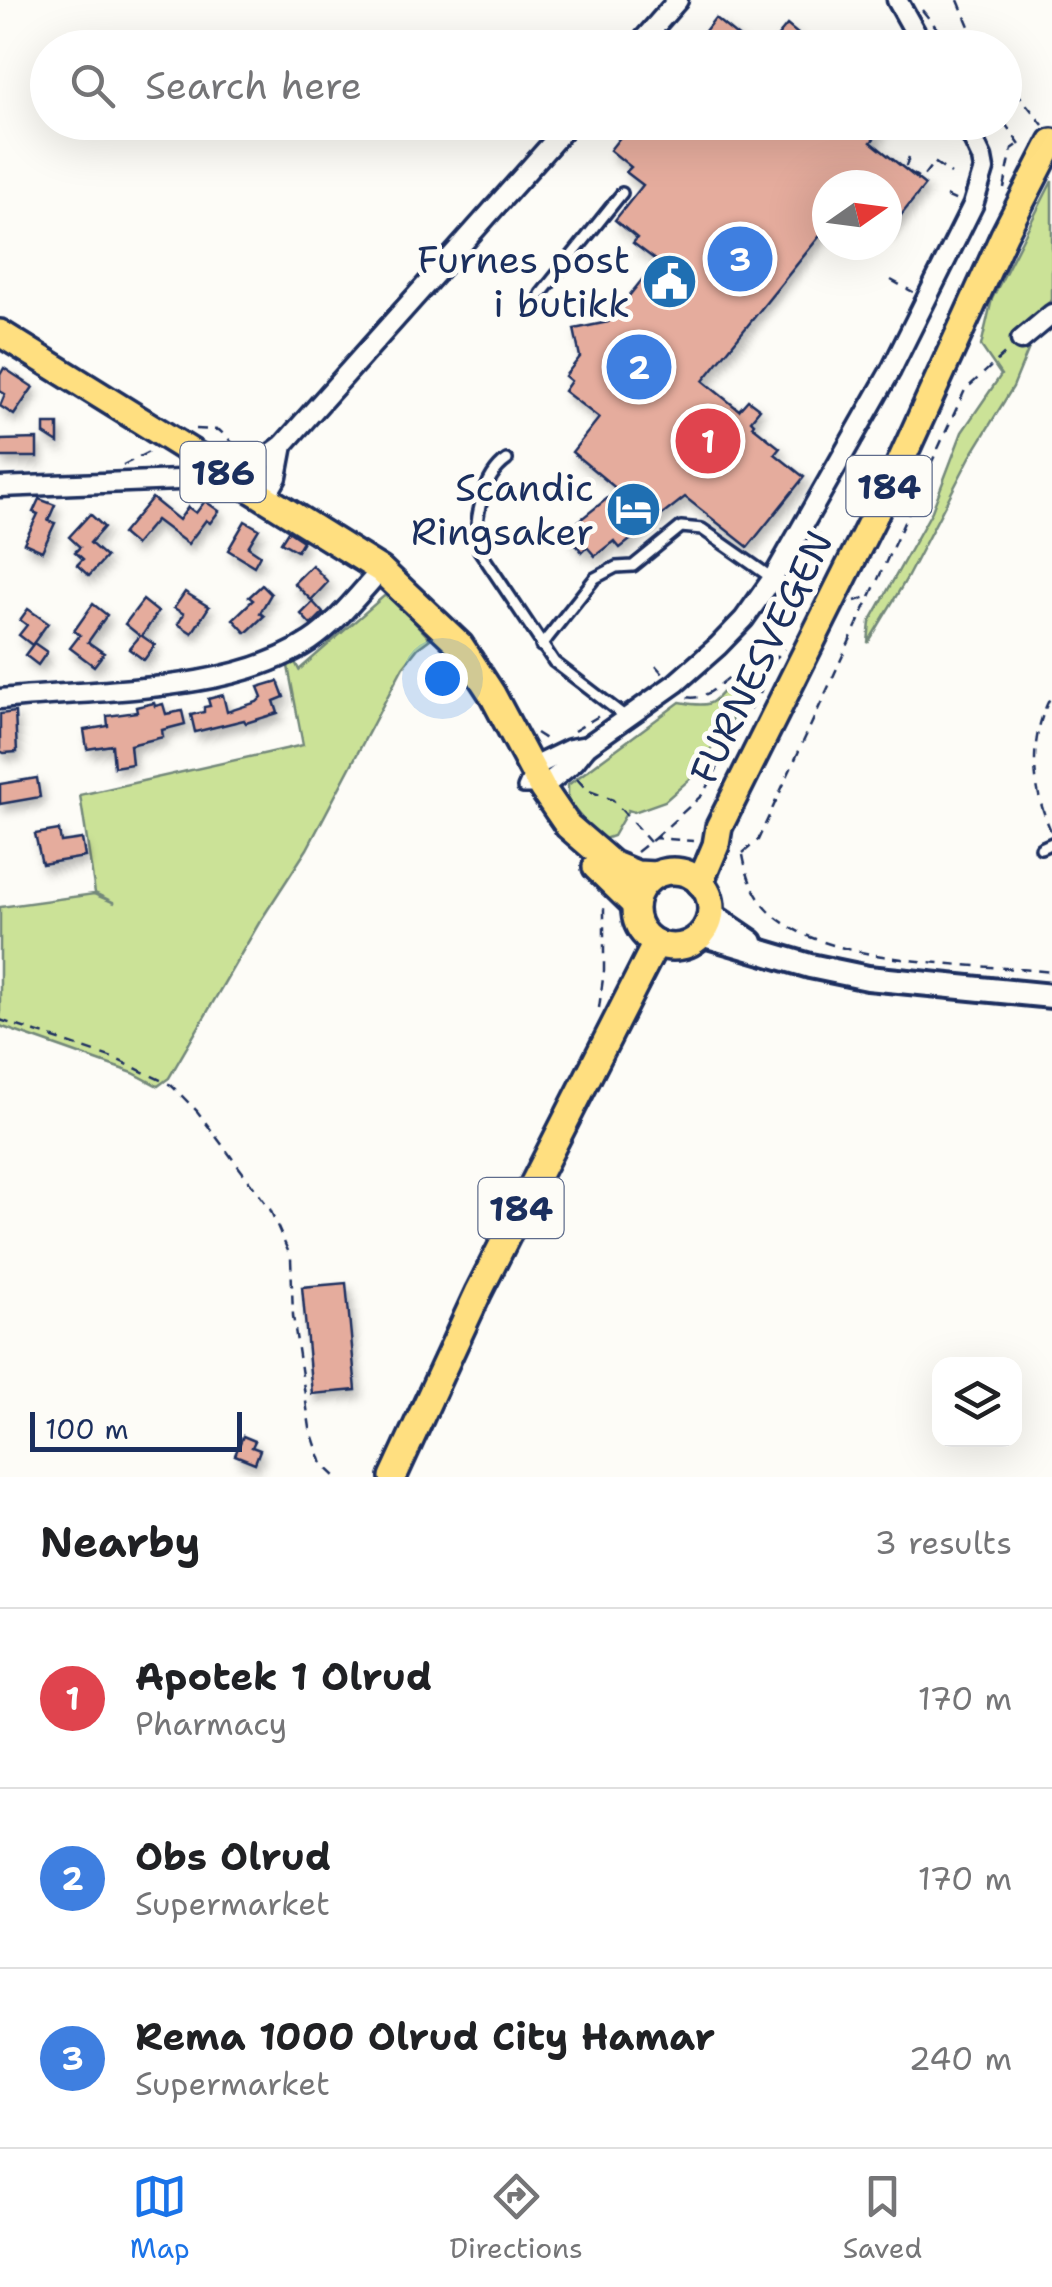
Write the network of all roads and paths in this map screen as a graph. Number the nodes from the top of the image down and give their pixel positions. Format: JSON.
{"nodes":[{"id":1,"x":678,"y":0,"type":"edge"},
{"id":2,"x":897,"y":0,"type":"edge"},
{"id":3,"x":914,"y":0,"type":"edge"},
{"id":4,"x":958,"y":0,"type":"edge"},
{"id":5,"x":652,"y":30,"type":"edge"},
{"id":6,"x":912,"y":30,"type":"edge"},
{"id":7,"x":938,"y":30,"type":"edge"},
{"id":8,"x":971,"y":30,"type":"edge"},
{"id":9,"x":1022,"y":101,"type":"edge"},
{"id":10,"x":1052,"y":131,"type":"edge"},
{"id":11,"x":555,"y":140,"type":"edge"},
{"id":12,"x":974,"y":140,"type":"edge"},
{"id":13,"x":1016,"y":140,"type":"edge"},
{"id":14,"x":1052,"y":142,"type":"edge"},
{"id":15,"x":1019,"y":144,"type":"junction"},
{"id":16,"x":1028,"y":156,"type":"dead end"},
{"id":17,"x":909,"y":158,"type":"dead end"},
{"id":18,"x":952,"y":174,"type":"dead end"},
{"id":19,"x":622,"y":193,"type":"dead end"},
{"id":20,"x":1001,"y":194,"type":"dead end"},
{"id":21,"x":946,"y":196,"type":"dead end"},
{"id":22,"x":964,"y":203,"type":"dead end"},
{"id":23,"x":891,"y":280,"type":"dead end"},
{"id":24,"x":541,"y":294,"type":"dead end"},
{"id":25,"x":919,"y":295,"type":"dead end"},
{"id":26,"x":1052,"y":314,"type":"edge"},
{"id":27,"x":0,"y":333,"type":"edge"},
{"id":28,"x":1021,"y":340,"type":"joint"},
{"id":29,"x":196,"y":429,"type":"dead end"},
{"id":30,"x":283,"y":446,"type":"junction"},
{"id":31,"x":157,"y":448,"type":"dead end"},
{"id":32,"x":246,"y":456,"type":"dead end"},
{"id":33,"x":507,"y":460,"type":"dead end"},
{"id":34,"x":179,"y":480,"type":"dead end"},
{"id":35,"x":104,"y":484,"type":"junction"},
{"id":36,"x":242,"y":484,"type":"junction"},
{"id":37,"x":0,"y":487,"type":"edge"},
{"id":38,"x":265,"y":498,"type":"junction"},
{"id":39,"x":818,"y":525,"type":"dead end"},
{"id":40,"x":384,"y":562,"type":"junction"},
{"id":41,"x":773,"y":578,"type":"junction"},
{"id":42,"x":818,"y":587,"type":"dead end"},
{"id":43,"x":870,"y":596,"type":"junction"},
{"id":44,"x":850,"y":604,"type":"dead end"},
{"id":45,"x":790,"y":644,"type":"dead end"},
{"id":46,"x":540,"y":646,"type":"junction"},
{"id":47,"x":656,"y":666,"type":"dead end"},
{"id":48,"x":758,"y":676,"type":"junction"},
{"id":49,"x":673,"y":686,"type":"junction"},
{"id":50,"x":1052,"y":694,"type":"edge"},
{"id":51,"x":0,"y":699,"type":"edge"},
{"id":52,"x":620,"y":713,"type":"junction"},
{"id":53,"x":568,"y":734,"type":"dead end"},
{"id":54,"x":574,"y":774,"type":"dead end"},
{"id":55,"x":532,"y":781,"type":"junction"},
{"id":56,"x":1052,"y":832,"type":"edge"},
{"id":57,"x":656,"y":838,"type":"junction"},
{"id":58,"x":694,"y":841,"type":"dead end"},
{"id":59,"x":1052,"y":842,"type":"edge"},
{"id":60,"x":1041,"y":848,"type":"dead end"},
{"id":61,"x":656,"y":875,"type":"junction"},
{"id":62,"x":692,"y":878,"type":"junction"},
{"id":63,"x":635,"y":905,"type":"junction"},
{"id":64,"x":705,"y":924,"type":"junction"},
{"id":65,"x":656,"y":943,"type":"junction"},
{"id":66,"x":1052,"y":972,"type":"edge"},
{"id":67,"x":1052,"y":996,"type":"edge"},
{"id":68,"x":0,"y":1020,"type":"edge"},
{"id":69,"x":336,"y":1477,"type":"edge"},
{"id":70,"x":393,"y":1477,"type":"edge"}],
"edges":[{"from":1,"to":5,"type":"street"},
{"from":2,"to":6,"type":"street"},
{"from":3,"to":7,"type":"path"},
{"from":4,"to":8,"type":"path"},
{"from":9,"to":10,"type":"path"},
{"from":11,"to":30,"type":"street"},
{"from":12,"to":41,"type":"street"},
{"from":13,"to":15,"type":"path"},
{"from":14,"to":62,"type":"main road","name":"FURNESVEGEN","number":"184"},
{"from":15,"to":16,"type":"path"},
{"from":15,"to":20,"type":"path"},
{"from":17,"to":18,"type":"path"},
{"from":19,"to":24,"type":"lane"},
{"from":21,"to":22,"type":"path"},
{"from":23,"to":25,"type":"path"},
{"from":26,"to":28,"type":"street"},
{"from":27,"to":36,"type":"main road","number":"186"},
{"from":28,"to":43,"type":"path"},
{"from":29,"to":32,"type":"path"},
{"from":30,"to":36,"type":"street"},
{"from":30,"to":38,"type":"street"},
{"from":31,"to":35,"type":"path"},
{"from":33,"to":46,"type":"lane"},
{"from":34,"to":35,"type":"street"},
{"from":35,"to":37,"type":"street"},
{"from":36,"to":38,"type":"main road","number":"186"},
{"from":38,"to":40,"type":"main road","number":"186"},
{"from":39,"to":42,"type":"path"},
{"from":40,"to":51,"type":"street"},
{"from":40,"to":55,"type":"main road","number":"186"},
{"from":41,"to":46,"type":"lane"},
{"from":41,"to":49,"type":"street"},
{"from":43,"to":44,"type":"path"},
{"from":43,"to":66,"type":"path"},
{"from":45,"to":48,"type":"path"},
{"from":46,"to":52,"type":"lane"},
{"from":47,"to":49,"type":"path"},
{"from":48,"to":49,"type":"path"},
{"from":48,"to":57,"type":"path"},
{"from":49,"to":52,"type":"street"},
{"from":50,"to":56,"type":"path"},
{"from":52,"to":53,"type":"path"},
{"from":52,"to":55,"type":"street"},
{"from":54,"to":57,"type":"path"},
{"from":55,"to":61,"type":"main road","number":"186"},
{"from":55,"to":63,"type":"main road","number":"186"},
{"from":57,"to":58,"type":"path"},
{"from":59,"to":60,"type":"lane"},
{"from":61,"to":62,"type":"main road"},
{"from":61,"to":63,"type":"main road"},
{"from":62,"to":64,"type":"main road"},
{"from":63,"to":65,"type":"main road"},
{"from":64,"to":65,"type":"main road"},
{"from":64,"to":67,"type":"main road"},
{"from":65,"to":70,"type":"main road","number":"184"},
{"from":68,"to":69,"type":"path"}]}
